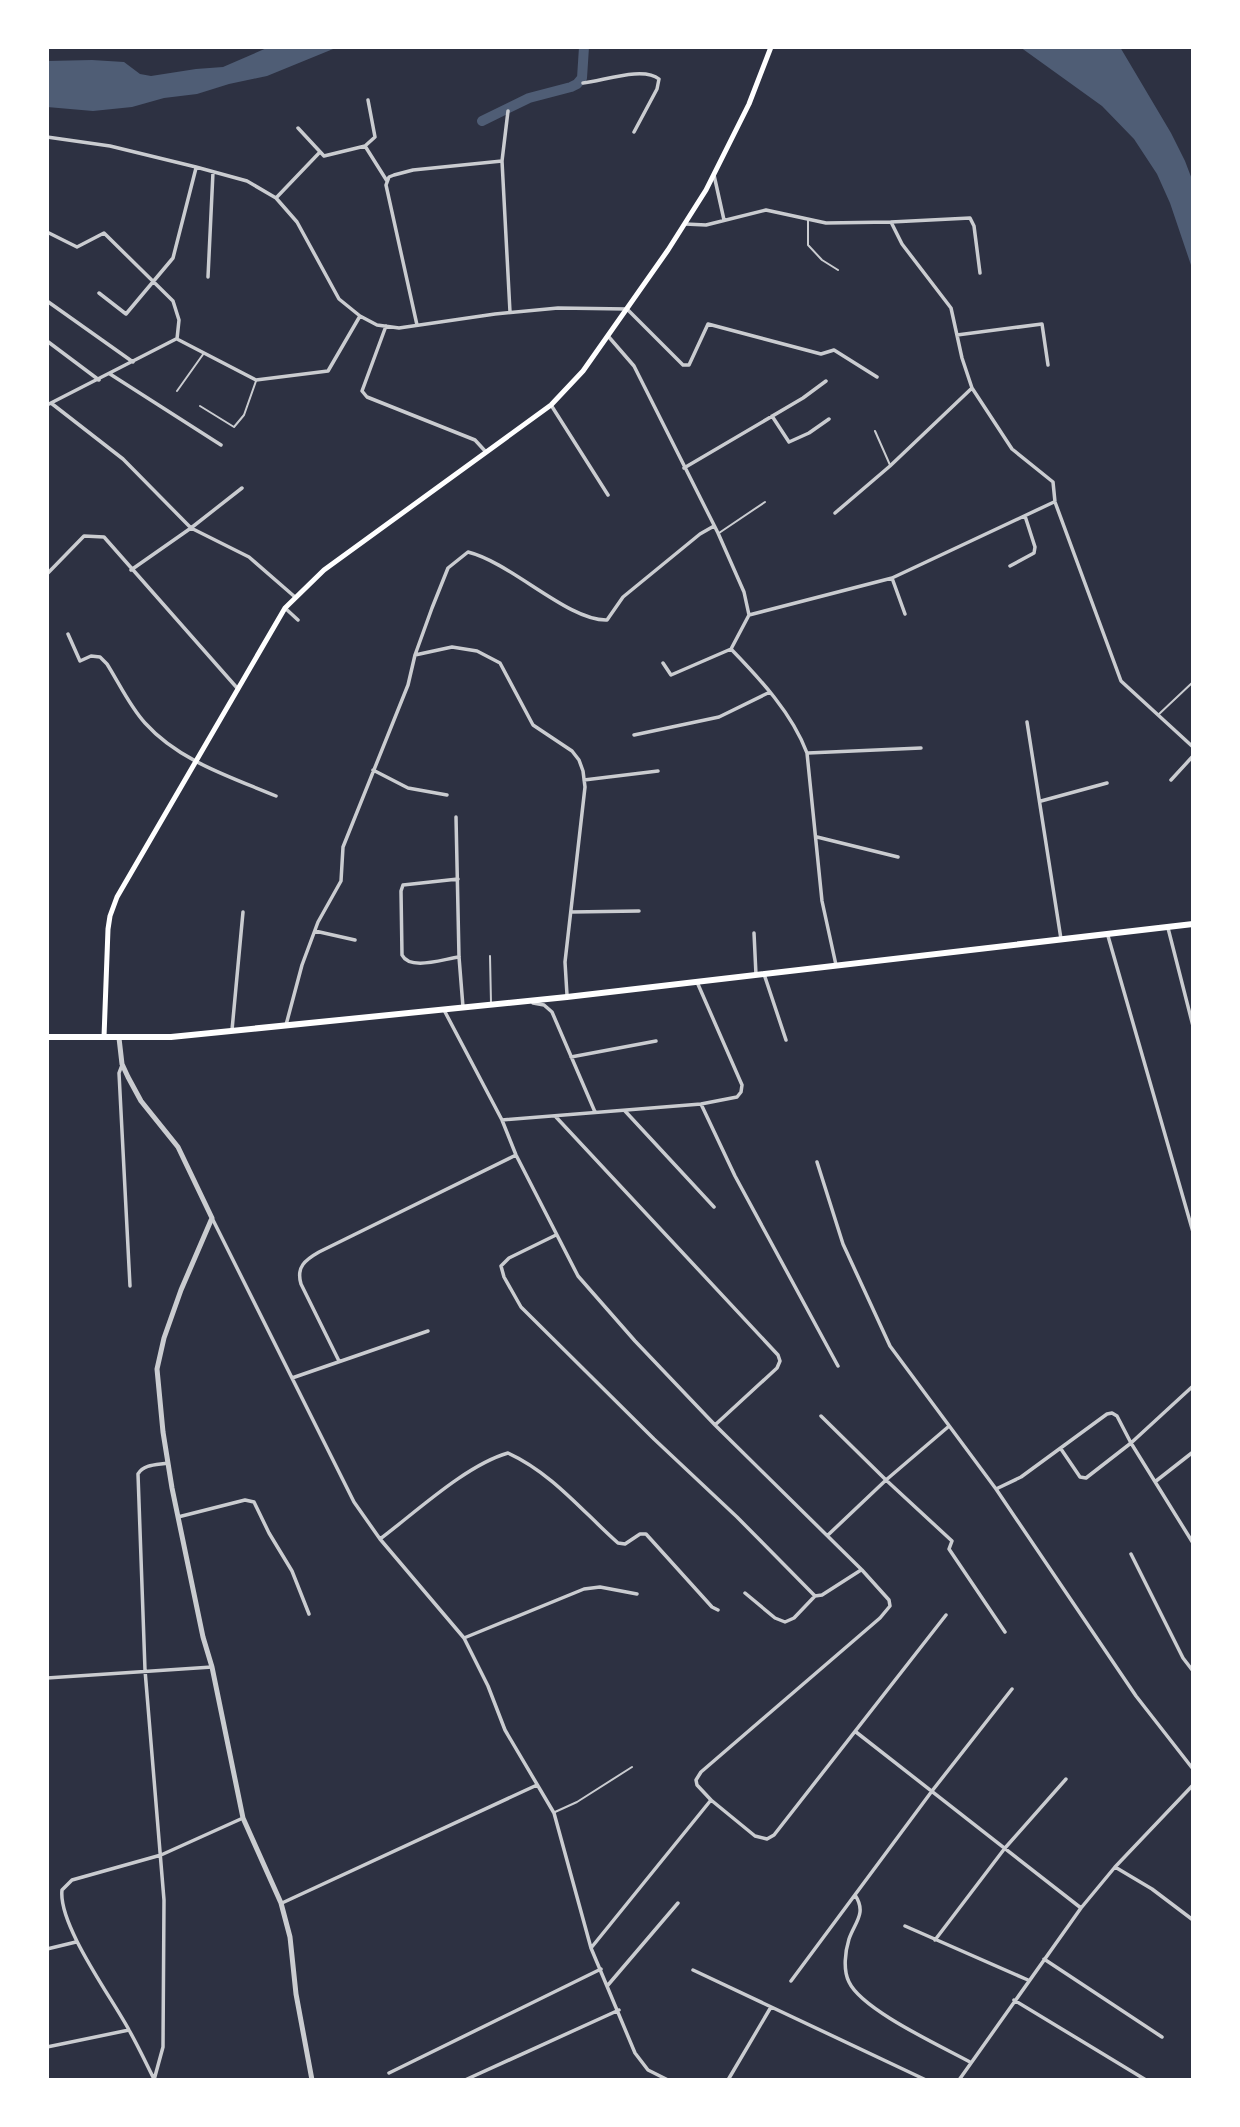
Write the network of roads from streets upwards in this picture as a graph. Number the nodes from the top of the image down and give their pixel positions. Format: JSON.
{"nodes":[{"id":1,"x":771,"y":47,"type":"edge"},
{"id":2,"x":583,"y":83,"type":"dead end"},
{"id":3,"x":368,"y":100,"type":"dead end"},
{"id":4,"x":508,"y":111,"type":"dead end"},
{"id":5,"x":298,"y":128,"type":"dead end"},
{"id":6,"x":634,"y":132,"type":"dead end"},
{"id":7,"x":47,"y":137,"type":"edge"},
{"id":8,"x":365,"y":146,"type":"junction"},
{"id":9,"x":320,"y":152,"type":"junction"},
{"id":10,"x":502,"y":162,"type":"junction"},
{"id":11,"x":196,"y":167,"type":"junction"},
{"id":12,"x":213,"y":172,"type":"junction"},
{"id":13,"x":714,"y":175,"type":"junction"},
{"id":14,"x":387,"y":181,"type":"junction"},
{"id":15,"x":276,"y":198,"type":"junction"},
{"id":16,"x":724,"y":220,"type":"junction"},
{"id":17,"x":891,"y":222,"type":"junction"},
{"id":18,"x":685,"y":224,"type":"junction"},
{"id":19,"x":47,"y":232,"type":"edge"},
{"id":20,"x":980,"y":273,"type":"dead end"},
{"id":21,"x":208,"y":277,"type":"dead end"},
{"id":22,"x":155,"y":282,"type":"junction"},
{"id":23,"x":99,"y":293,"type":"dead end"},
{"id":24,"x":47,"y":301,"type":"edge"},
{"id":25,"x":626,"y":309,"type":"junction"},
{"id":26,"x":510,"y":312,"type":"junction"},
{"id":27,"x":360,"y":316,"type":"junction"},
{"id":28,"x":417,"y":325,"type":"junction"},
{"id":29,"x":386,"y":326,"type":"junction"},
{"id":30,"x":957,"y":335,"type":"junction"},
{"id":31,"x":608,"y":336,"type":"junction"},
{"id":32,"x":177,"y":339,"type":"junction"},
{"id":33,"x":47,"y":341,"type":"edge"},
{"id":34,"x":133,"y":362,"type":"junction"},
{"id":35,"x":1048,"y":365,"type":"dead end"},
{"id":36,"x":110,"y":374,"type":"junction"},
{"id":37,"x":877,"y":377,"type":"dead end"},
{"id":38,"x":99,"y":380,"type":"junction"},
{"id":39,"x":826,"y":381,"type":"dead end"},
{"id":40,"x":972,"y":387,"type":"junction"},
{"id":41,"x":49,"y":404,"type":"edge"},
{"id":42,"x":551,"y":405,"type":"junction"},
{"id":43,"x":772,"y":416,"type":"junction"},
{"id":44,"x":829,"y":419,"type":"dead end"},
{"id":45,"x":221,"y":445,"type":"dead end"},
{"id":46,"x":486,"y":452,"type":"junction"},
{"id":47,"x":684,"y":468,"type":"junction"},
{"id":48,"x":242,"y":488,"type":"dead end"},
{"id":49,"x":608,"y":495,"type":"dead end"},
{"id":50,"x":1055,"y":502,"type":"junction"},
{"id":51,"x":835,"y":513,"type":"dead end"},
{"id":52,"x":1025,"y":516,"type":"junction"},
{"id":53,"x":714,"y":526,"type":"junction"},
{"id":54,"x":191,"y":528,"type":"junction"},
{"id":55,"x":1010,"y":566,"type":"dead end"},
{"id":56,"x":131,"y":570,"type":"junction"},
{"id":57,"x":47,"y":574,"type":"edge"},
{"id":58,"x":892,"y":578,"type":"junction"},
{"id":59,"x":295,"y":597,"type":"junction"},
{"id":60,"x":285,"y":608,"type":"junction"},
{"id":61,"x":905,"y":614,"type":"dead end"},
{"id":62,"x":749,"y":615,"type":"junction"},
{"id":63,"x":298,"y":620,"type":"dead end"},
{"id":64,"x":68,"y":634,"type":"dead end"},
{"id":65,"x":731,"y":649,"type":"junction"},
{"id":66,"x":415,"y":655,"type":"junction"},
{"id":67,"x":663,"y":663,"type":"dead end"},
{"id":68,"x":238,"y":689,"type":"junction"},
{"id":69,"x":770,"y":692,"type":"junction"},
{"id":70,"x":1027,"y":722,"type":"dead end"},
{"id":71,"x":634,"y":735,"type":"dead end"},
{"id":72,"x":1193,"y":747,"type":"edge"},
{"id":73,"x":921,"y":748,"type":"dead end"},
{"id":74,"x":807,"y":753,"type":"junction"},
{"id":75,"x":1193,"y":756,"type":"edge"},
{"id":76,"x":196,"y":762,"type":"junction"},
{"id":77,"x":373,"y":770,"type":"junction"},
{"id":78,"x":658,"y":771,"type":"dead end"},
{"id":79,"x":584,"y":779,"type":"junction"},
{"id":80,"x":1171,"y":780,"type":"dead end"},
{"id":81,"x":1107,"y":783,"type":"dead end"},
{"id":82,"x":447,"y":795,"type":"dead end"},
{"id":83,"x":276,"y":796,"type":"dead end"},
{"id":84,"x":1040,"y":801,"type":"junction"},
{"id":85,"x":456,"y":817,"type":"dead end"},
{"id":86,"x":47,"y":819,"type":"edge"},
{"id":87,"x":47,"y":828,"type":"edge"},
{"id":88,"x":817,"y":837,"type":"junction"},
{"id":89,"x":898,"y":857,"type":"dead end"},
{"id":90,"x":458,"y":879,"type":"junction"},
{"id":91,"x":639,"y":911,"type":"dead end"},
{"id":92,"x":243,"y":912,"type":"dead end"},
{"id":93,"x":570,"y":912,"type":"junction"},
{"id":94,"x":1193,"y":924,"type":"edge"},
{"id":95,"x":1168,"y":928,"type":"junction"},
{"id":96,"x":315,"y":931,"type":"junction"},
{"id":97,"x":754,"y":933,"type":"dead end"},
{"id":98,"x":1108,"y":936,"type":"junction"},
{"id":99,"x":355,"y":940,"type":"dead end"},
{"id":100,"x":1061,"y":942,"type":"junction"},
{"id":101,"x":459,"y":957,"type":"junction"},
{"id":102,"x":836,"y":965,"type":"junction"},
{"id":103,"x":764,"y":974,"type":"junction"},
{"id":104,"x":755,"y":975,"type":"junction"},
{"id":105,"x":696,"y":982,"type":"junction"},
{"id":106,"x":567,"y":998,"type":"junction"},
{"id":107,"x":523,"y":1001,"type":"junction"},
{"id":108,"x":463,"y":1007,"type":"junction"},
{"id":109,"x":444,"y":1010,"type":"junction"},
{"id":110,"x":286,"y":1025,"type":"junction"},
{"id":111,"x":1193,"y":1026,"type":"edge"},
{"id":112,"x":232,"y":1030,"type":"junction"},
{"id":113,"x":47,"y":1037,"type":"edge"},
{"id":114,"x":104,"y":1037,"type":"junction"},
{"id":115,"x":119,"y":1038,"type":"junction"},
{"id":116,"x":656,"y":1041,"type":"dead end"},
{"id":117,"x":786,"y":1041,"type":"dead end"},
{"id":118,"x":571,"y":1057,"type":"junction"},
{"id":119,"x":122,"y":1064,"type":"junction"},
{"id":120,"x":701,"y":1104,"type":"junction"},
{"id":121,"x":625,"y":1111,"type":"junction"},
{"id":122,"x":595,"y":1112,"type":"junction"},
{"id":123,"x":556,"y":1117,"type":"junction"},
{"id":124,"x":502,"y":1120,"type":"junction"},
{"id":125,"x":516,"y":1155,"type":"junction"},
{"id":126,"x":817,"y":1162,"type":"dead end"},
{"id":127,"x":714,"y":1207,"type":"dead end"},
{"id":128,"x":212,"y":1218,"type":"junction"},
{"id":129,"x":1193,"y":1231,"type":"edge"},
{"id":130,"x":556,"y":1235,"type":"junction"},
{"id":131,"x":130,"y":1286,"type":"dead end"},
{"id":132,"x":428,"y":1331,"type":"dead end"},
{"id":133,"x":339,"y":1361,"type":"junction"},
{"id":134,"x":838,"y":1366,"type":"dead end"},
{"id":135,"x":292,"y":1378,"type":"junction"},
{"id":136,"x":1193,"y":1386,"type":"edge"},
{"id":137,"x":821,"y":1416,"type":"dead end"},
{"id":138,"x":715,"y":1425,"type":"junction"},
{"id":139,"x":948,"y":1427,"type":"junction"},
{"id":140,"x":1131,"y":1443,"type":"junction"},
{"id":141,"x":1061,"y":1448,"type":"junction"},
{"id":142,"x":1193,"y":1452,"type":"edge"},
{"id":143,"x":168,"y":1463,"type":"junction"},
{"id":144,"x":886,"y":1480,"type":"junction"},
{"id":145,"x":1156,"y":1481,"type":"junction"},
{"id":146,"x":996,"y":1489,"type":"junction"},
{"id":147,"x":178,"y":1517,"type":"junction"},
{"id":148,"x":827,"y":1536,"type":"junction"},
{"id":149,"x":380,"y":1539,"type":"junction"},
{"id":150,"x":1193,"y":1543,"type":"edge"},
{"id":151,"x":1131,"y":1554,"type":"dead end"},
{"id":152,"x":862,"y":1570,"type":"junction"},
{"id":153,"x":746,"y":1593,"type":"dead end"},
{"id":154,"x":637,"y":1594,"type":"dead end"},
{"id":155,"x":815,"y":1596,"type":"junction"},
{"id":156,"x":718,"y":1611,"type":"dead end"},
{"id":157,"x":309,"y":1614,"type":"dead end"},
{"id":158,"x":946,"y":1615,"type":"dead end"},
{"id":159,"x":1005,"y":1632,"type":"dead end"},
{"id":160,"x":464,"y":1638,"type":"junction"},
{"id":161,"x":212,"y":1667,"type":"junction"},
{"id":162,"x":145,"y":1670,"type":"junction"},
{"id":163,"x":1193,"y":1671,"type":"edge"},
{"id":164,"x":47,"y":1678,"type":"edge"},
{"id":165,"x":1012,"y":1689,"type":"dead end"},
{"id":166,"x":856,"y":1732,"type":"junction"},
{"id":167,"x":1193,"y":1769,"type":"edge"},
{"id":168,"x":1066,"y":1779,"type":"dead end"},
{"id":169,"x":537,"y":1785,"type":"junction"},
{"id":170,"x":1193,"y":1785,"type":"edge"},
{"id":171,"x":932,"y":1791,"type":"junction"},
{"id":172,"x":711,"y":1800,"type":"junction"},
{"id":173,"x":243,"y":1818,"type":"junction"},
{"id":174,"x":1005,"y":1848,"type":"junction"},
{"id":175,"x":161,"y":1855,"type":"junction"},
{"id":176,"x":1115,"y":1867,"type":"junction"},
{"id":177,"x":855,"y":1895,"type":"junction"},
{"id":178,"x":281,"y":1903,"type":"junction"},
{"id":179,"x":678,"y":1903,"type":"dead end"},
{"id":180,"x":1080,"y":1908,"type":"junction"},
{"id":181,"x":1193,"y":1920,"type":"edge"},
{"id":182,"x":905,"y":1926,"type":"dead end"},
{"id":183,"x":935,"y":1940,"type":"junction"},
{"id":184,"x":76,"y":1942,"type":"junction"},
{"id":185,"x":591,"y":1948,"type":"junction"},
{"id":186,"x":47,"y":1949,"type":"edge"},
{"id":187,"x":1044,"y":1958,"type":"junction"},
{"id":188,"x":601,"y":1969,"type":"junction"},
{"id":189,"x":693,"y":1970,"type":"dead end"},
{"id":190,"x":1028,"y":1980,"type":"junction"},
{"id":191,"x":790,"y":1981,"type":"dead end"},
{"id":192,"x":608,"y":1985,"type":"junction"},
{"id":193,"x":1014,"y":2000,"type":"junction"},
{"id":194,"x":771,"y":2007,"type":"junction"},
{"id":195,"x":619,"y":2010,"type":"junction"},
{"id":196,"x":129,"y":2030,"type":"junction"},
{"id":197,"x":1162,"y":2037,"type":"dead end"},
{"id":198,"x":47,"y":2047,"type":"edge"},
{"id":199,"x":971,"y":2062,"type":"junction"},
{"id":200,"x":388,"y":2073,"type":"dead end"},
{"id":201,"x":154,"y":2079,"type":"edge"},
{"id":202,"x":312,"y":2080,"type":"edge"},
{"id":203,"x":465,"y":2080,"type":"edge"},
{"id":204,"x":668,"y":2080,"type":"edge"},
{"id":205,"x":728,"y":2080,"type":"edge"},
{"id":206,"x":926,"y":2080,"type":"edge"},
{"id":207,"x":959,"y":2080,"type":"edge"},
{"id":208,"x":1146,"y":2080,"type":"edge"}],
"edges":[{"from":1,"to":13,"type":"main road"},
{"from":2,"to":6,"type":"street"},
{"from":3,"to":8,"type":"street"},
{"from":4,"to":10,"type":"street"},
{"from":5,"to":9,"type":"street"},
{"from":7,"to":11,"type":"street"},
{"from":8,"to":9,"type":"street"},
{"from":8,"to":14,"type":"street"},
{"from":9,"to":15,"type":"street"},
{"from":10,"to":14,"type":"street"},
{"from":10,"to":26,"type":"street"},
{"from":11,"to":12,"type":"street"},
{"from":11,"to":22,"type":"street"},
{"from":12,"to":15,"type":"street"},
{"from":12,"to":21,"type":"street"},
{"from":13,"to":16,"type":"street"},
{"from":13,"to":18,"type":"main road"},
{"from":14,"to":28,"type":"street"},
{"from":15,"to":27,"type":"street"},
{"from":16,"to":17,"type":"street"},
{"from":16,"to":18,"type":"street"},
{"from":17,"to":20,"type":"street"},
{"from":17,"to":30,"type":"street"},
{"from":18,"to":25,"type":"main road"},
{"from":19,"to":22,"type":"street"},
{"from":22,"to":23,"type":"street"},
{"from":22,"to":32,"type":"street"},
{"from":24,"to":34,"type":"street"},
{"from":25,"to":26,"type":"street"},
{"from":25,"to":31,"type":"main road"},
{"from":25,"to":37,"type":"street"},
{"from":26,"to":28,"type":"street"},
{"from":27,"to":29,"type":"street"},
{"from":27,"to":32,"type":"street"},
{"from":28,"to":29,"type":"street"},
{"from":29,"to":46,"type":"street"},
{"from":30,"to":35,"type":"street"},
{"from":30,"to":40,"type":"street"},
{"from":31,"to":42,"type":"main road"},
{"from":31,"to":47,"type":"street"},
{"from":32,"to":34,"type":"street"},
{"from":33,"to":38,"type":"street"},
{"from":34,"to":36,"type":"street"},
{"from":36,"to":38,"type":"street"},
{"from":36,"to":45,"type":"street"},
{"from":38,"to":41,"type":"street"},
{"from":39,"to":43,"type":"street"},
{"from":40,"to":50,"type":"street"},
{"from":40,"to":51,"type":"street"},
{"from":41,"to":54,"type":"street"},
{"from":42,"to":46,"type":"main road"},
{"from":42,"to":49,"type":"street"},
{"from":43,"to":44,"type":"street"},
{"from":43,"to":47,"type":"street"},
{"from":46,"to":59,"type":"main road"},
{"from":47,"to":53,"type":"street"},
{"from":48,"to":54,"type":"street"},
{"from":50,"to":52,"type":"street"},
{"from":50,"to":72,"type":"street"},
{"from":52,"to":55,"type":"street"},
{"from":52,"to":58,"type":"street"},
{"from":53,"to":62,"type":"street"},
{"from":53,"to":66,"type":"street"},
{"from":54,"to":56,"type":"street"},
{"from":54,"to":59,"type":"street"},
{"from":56,"to":57,"type":"street"},
{"from":56,"to":68,"type":"street"},
{"from":58,"to":61,"type":"street"},
{"from":58,"to":62,"type":"street"},
{"from":59,"to":60,"type":"main road"},
{"from":60,"to":63,"type":"street"},
{"from":60,"to":68,"type":"main road"},
{"from":62,"to":65,"type":"street"},
{"from":64,"to":76,"type":"street"},
{"from":65,"to":67,"type":"street"},
{"from":65,"to":69,"type":"street"},
{"from":66,"to":77,"type":"street"},
{"from":66,"to":79,"type":"street"},
{"from":68,"to":76,"type":"main road"},
{"from":69,"to":71,"type":"street"},
{"from":69,"to":74,"type":"street"},
{"from":70,"to":84,"type":"street"},
{"from":73,"to":74,"type":"street"},
{"from":74,"to":88,"type":"street"},
{"from":75,"to":80,"type":"street"},
{"from":76,"to":83,"type":"street"},
{"from":76,"to":114,"type":"main road"},
{"from":77,"to":82,"type":"street"},
{"from":77,"to":96,"type":"street"},
{"from":78,"to":79,"type":"street"},
{"from":79,"to":93,"type":"street"},
{"from":81,"to":84,"type":"street"},
{"from":84,"to":100,"type":"street"},
{"from":85,"to":90,"type":"street"},
{"from":86,"to":87,"type":"street"},
{"from":88,"to":89,"type":"street"},
{"from":88,"to":102,"type":"street"},
{"from":90,"to":101,"type":"street"},
{"from":90,"to":101,"type":"street"},
{"from":91,"to":93,"type":"street"},
{"from":92,"to":112,"type":"street"},
{"from":93,"to":106,"type":"street"},
{"from":94,"to":95,"type":"main road"},
{"from":95,"to":98,"type":"main road"},
{"from":95,"to":111,"type":"street"},
{"from":96,"to":99,"type":"street"},
{"from":96,"to":110,"type":"street"},
{"from":97,"to":104,"type":"street"},
{"from":98,"to":100,"type":"main road"},
{"from":98,"to":129,"type":"street"},
{"from":100,"to":102,"type":"main road"},
{"from":101,"to":108,"type":"street"},
{"from":102,"to":103,"type":"main road"},
{"from":103,"to":104,"type":"main road"},
{"from":103,"to":117,"type":"street"},
{"from":104,"to":105,"type":"main road"},
{"from":105,"to":106,"type":"main road"},
{"from":105,"to":120,"type":"street"},
{"from":106,"to":107,"type":"main road"},
{"from":107,"to":108,"type":"main road"},
{"from":107,"to":118,"type":"street"},
{"from":108,"to":109,"type":"main road"},
{"from":109,"to":110,"type":"main road"},
{"from":109,"to":124,"type":"street"},
{"from":110,"to":112,"type":"main road"},
{"from":112,"to":115,"type":"main road"},
{"from":113,"to":114,"type":"main road"},
{"from":114,"to":115,"type":"main road"},
{"from":115,"to":119,"type":"street"},
{"from":116,"to":118,"type":"street"},
{"from":118,"to":122,"type":"street"},
{"from":119,"to":128,"type":"street"},
{"from":119,"to":131,"type":"street"},
{"from":120,"to":121,"type":"street"},
{"from":120,"to":134,"type":"street"},
{"from":121,"to":122,"type":"street"},
{"from":121,"to":127,"type":"street"},
{"from":122,"to":123,"type":"street"},
{"from":123,"to":124,"type":"street"},
{"from":123,"to":138,"type":"street"},
{"from":124,"to":125,"type":"street"},
{"from":125,"to":130,"type":"street"},
{"from":125,"to":133,"type":"street"},
{"from":126,"to":139,"type":"street"},
{"from":128,"to":135,"type":"street"},
{"from":128,"to":143,"type":"street"},
{"from":130,"to":138,"type":"street"},
{"from":130,"to":155,"type":"street"},
{"from":132,"to":133,"type":"street"},
{"from":133,"to":135,"type":"street"},
{"from":135,"to":149,"type":"street"},
{"from":136,"to":140,"type":"street"},
{"from":137,"to":144,"type":"street"},
{"from":138,"to":148,"type":"street"},
{"from":139,"to":144,"type":"street"},
{"from":139,"to":146,"type":"street"},
{"from":140,"to":141,"type":"street"},
{"from":140,"to":141,"type":"street"},
{"from":140,"to":145,"type":"street"},
{"from":141,"to":146,"type":"street"},
{"from":142,"to":145,"type":"street"},
{"from":143,"to":147,"type":"street"},
{"from":143,"to":162,"type":"street"},
{"from":144,"to":148,"type":"street"},
{"from":144,"to":159,"type":"street"},
{"from":145,"to":150,"type":"street"},
{"from":146,"to":167,"type":"street"},
{"from":147,"to":157,"type":"street"},
{"from":147,"to":161,"type":"street"},
{"from":148,"to":152,"type":"street"},
{"from":149,"to":156,"type":"street"},
{"from":149,"to":160,"type":"street"},
{"from":151,"to":163,"type":"street"},
{"from":152,"to":155,"type":"street"},
{"from":152,"to":172,"type":"street"},
{"from":153,"to":155,"type":"street"},
{"from":154,"to":160,"type":"street"},
{"from":158,"to":166,"type":"street"},
{"from":160,"to":169,"type":"street"},
{"from":161,"to":162,"type":"street"},
{"from":161,"to":173,"type":"street"},
{"from":162,"to":164,"type":"street"},
{"from":162,"to":175,"type":"street"},
{"from":165,"to":171,"type":"street"},
{"from":166,"to":171,"type":"street"},
{"from":166,"to":172,"type":"street"},
{"from":168,"to":174,"type":"street"},
{"from":169,"to":178,"type":"street"},
{"from":169,"to":185,"type":"street"},
{"from":170,"to":176,"type":"street"},
{"from":171,"to":174,"type":"street"},
{"from":171,"to":177,"type":"street"},
{"from":172,"to":185,"type":"street"},
{"from":173,"to":175,"type":"street"},
{"from":173,"to":178,"type":"street"},
{"from":174,"to":180,"type":"street"},
{"from":174,"to":183,"type":"street"},
{"from":175,"to":184,"type":"street"},
{"from":175,"to":201,"type":"street"},
{"from":176,"to":180,"type":"street"},
{"from":176,"to":181,"type":"street"},
{"from":177,"to":191,"type":"street"},
{"from":177,"to":199,"type":"street"},
{"from":178,"to":202,"type":"street"},
{"from":179,"to":192,"type":"street"},
{"from":180,"to":187,"type":"street"},
{"from":182,"to":183,"type":"street"},
{"from":183,"to":190,"type":"street"},
{"from":184,"to":186,"type":"street"},
{"from":184,"to":196,"type":"street"},
{"from":185,"to":188,"type":"street"},
{"from":187,"to":190,"type":"street"},
{"from":187,"to":197,"type":"street"},
{"from":188,"to":192,"type":"street"},
{"from":188,"to":200,"type":"street"},
{"from":189,"to":194,"type":"street"},
{"from":190,"to":193,"type":"street"},
{"from":192,"to":195,"type":"street"},
{"from":193,"to":199,"type":"street"},
{"from":193,"to":208,"type":"street"},
{"from":194,"to":205,"type":"street"},
{"from":194,"to":206,"type":"street"},
{"from":195,"to":203,"type":"street"},
{"from":195,"to":204,"type":"street"},
{"from":196,"to":198,"type":"street"},
{"from":196,"to":201,"type":"street"},
{"from":199,"to":207,"type":"street"}]}
